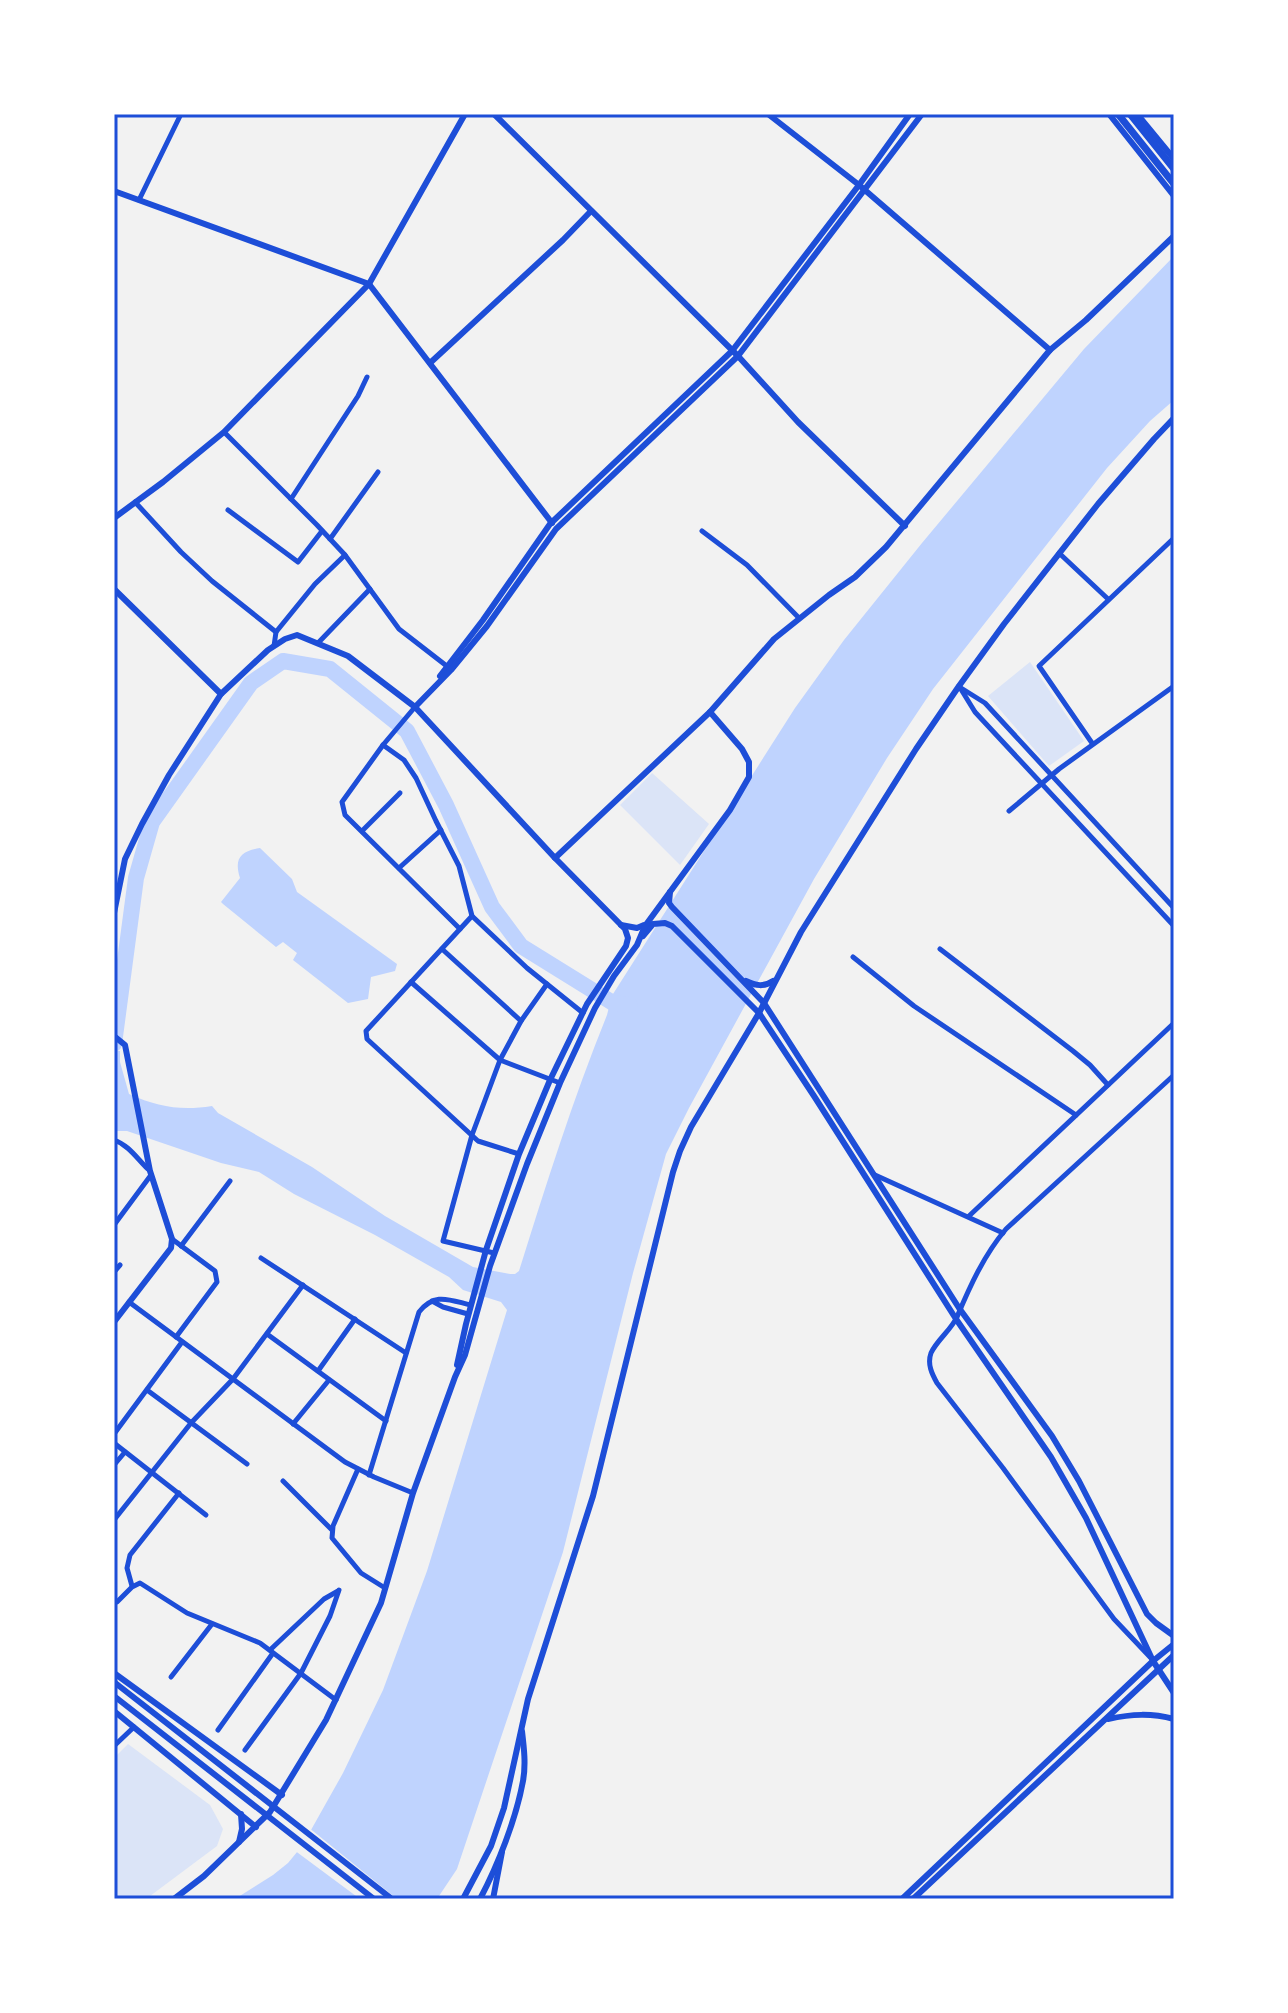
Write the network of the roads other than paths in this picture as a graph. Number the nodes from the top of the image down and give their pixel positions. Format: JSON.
{"nodes":[{"id":1,"x":181,"y":114,"type":"edge"},
{"id":2,"x":465,"y":114,"type":"edge"},
{"id":3,"x":494,"y":114,"type":"edge"},
{"id":4,"x":768,"y":114,"type":"edge"},
{"id":5,"x":910,"y":114,"type":"edge"},
{"id":6,"x":922,"y":114,"type":"edge"},
{"id":7,"x":1109,"y":114,"type":"edge"},
{"id":8,"x":1118,"y":114,"type":"edge"},
{"id":9,"x":1130,"y":114,"type":"edge"},
{"id":10,"x":1137,"y":114,"type":"edge"},
{"id":11,"x":1174,"y":159,"type":"edge"},
{"id":12,"x":1174,"y":169,"type":"edge"},
{"id":13,"x":1174,"y":184,"type":"edge"},
{"id":14,"x":859,"y":185,"type":"junction"},
{"id":15,"x":114,"y":191,"type":"edge"},
{"id":16,"x":865,"y":191,"type":"junction"},
{"id":17,"x":1174,"y":196,"type":"edge"},
{"id":18,"x":139,"y":200,"type":"junction"},
{"id":19,"x":591,"y":211,"type":"junction"},
{"id":20,"x":1174,"y":236,"type":"edge"},
{"id":21,"x":369,"y":284,"type":"junction"},
{"id":22,"x":1050,"y":350,"type":"junction"},
{"id":23,"x":732,"y":351,"type":"junction"},
{"id":24,"x":738,"y":356,"type":"junction"},
{"id":25,"x":430,"y":363,"type":"junction"},
{"id":26,"x":367,"y":377,"type":"dead end"},
{"id":27,"x":1174,"y":418,"type":"edge"},
{"id":28,"x":224,"y":432,"type":"junction"},
{"id":29,"x":378,"y":472,"type":"dead end"},
{"id":30,"x":291,"y":499,"type":"junction"},
{"id":31,"x":135,"y":502,"type":"junction"},
{"id":32,"x":228,"y":510,"type":"dead end"},
{"id":33,"x":114,"y":518,"type":"edge"},
{"id":34,"x":551,"y":522,"type":"junction"},
{"id":35,"x":905,"y":526,"type":"junction"},
{"id":36,"x":556,"y":529,"type":"junction"},
{"id":37,"x":322,"y":531,"type":"junction"},
{"id":38,"x":702,"y":531,"type":"dead end"},
{"id":39,"x":1174,"y":538,"type":"edge"},
{"id":40,"x":330,"y":539,"type":"junction"},
{"id":41,"x":1059,"y":553,"type":"junction"},
{"id":42,"x":345,"y":555,"type":"junction"},
{"id":43,"x":114,"y":589,"type":"edge"},
{"id":44,"x":370,"y":589,"type":"junction"},
{"id":45,"x":1108,"y":599,"type":"junction"},
{"id":46,"x":799,"y":618,"type":"junction"},
{"id":47,"x":276,"y":632,"type":"junction"},
{"id":48,"x":318,"y":643,"type":"junction"},
{"id":49,"x":274,"y":646,"type":"junction"},
{"id":50,"x":448,"y":667,"type":"junction"},
{"id":51,"x":959,"y":686,"type":"junction"},
{"id":52,"x":1174,"y":686,"type":"edge"},
{"id":53,"x":221,"y":694,"type":"junction"},
{"id":54,"x":415,"y":707,"type":"junction"},
{"id":55,"x":710,"y":712,"type":"junction"},
{"id":56,"x":1092,"y":743,"type":"junction"},
{"id":57,"x":383,"y":745,"type":"junction"},
{"id":58,"x":1051,"y":775,"type":"junction"},
{"id":59,"x":1042,"y":784,"type":"junction"},
{"id":60,"x":400,"y":793,"type":"dead end"},
{"id":61,"x":1009,"y":811,"type":"dead end"},
{"id":62,"x":441,"y":830,"type":"junction"},
{"id":63,"x":362,"y":831,"type":"junction"},
{"id":64,"x":555,"y":858,"type":"junction"},
{"id":65,"x":399,"y":868,"type":"junction"},
{"id":66,"x":671,"y":889,"type":"junction"},
{"id":67,"x":1174,"y":908,"type":"edge"},
{"id":68,"x":114,"y":913,"type":"edge"},
{"id":69,"x":472,"y":916,"type":"junction"},
{"id":70,"x":649,"y":924,"type":"junction"},
{"id":71,"x":621,"y":925,"type":"junction"},
{"id":72,"x":1174,"y":926,"type":"edge"},
{"id":73,"x":460,"y":929,"type":"junction"},
{"id":74,"x":442,"y":949,"type":"junction"},
{"id":75,"x":940,"y":949,"type":"dead end"},
{"id":76,"x":853,"y":957,"type":"dead end"},
{"id":77,"x":740,"y":978,"type":"junction"},
{"id":78,"x":777,"y":978,"type":"junction"},
{"id":79,"x":411,"y":982,"type":"junction"},
{"id":80,"x":547,"y":984,"type":"junction"},
{"id":81,"x":764,"y":1003,"type":"junction"},
{"id":82,"x":583,"y":1013,"type":"junction"},
{"id":83,"x":759,"y":1013,"type":"junction"},
{"id":84,"x":521,"y":1021,"type":"junction"},
{"id":85,"x":1174,"y":1023,"type":"edge"},
{"id":86,"x":114,"y":1036,"type":"edge"},
{"id":87,"x":500,"y":1060,"type":"junction"},
{"id":88,"x":1174,"y":1075,"type":"edge"},
{"id":89,"x":550,"y":1080,"type":"junction"},
{"id":90,"x":560,"y":1083,"type":"junction"},
{"id":91,"x":1108,"y":1085,"type":"junction"},
{"id":92,"x":1076,"y":1115,"type":"junction"},
{"id":93,"x":472,"y":1135,"type":"junction"},
{"id":94,"x":114,"y":1140,"type":"edge"},
{"id":95,"x":519,"y":1154,"type":"junction"},
{"id":96,"x":151,"y":1173,"type":"junction"},
{"id":97,"x":874,"y":1174,"type":"junction"},
{"id":98,"x":230,"y":1181,"type":"dead end"},
{"id":99,"x":969,"y":1216,"type":"junction"},
{"id":100,"x":114,"y":1225,"type":"edge"},
{"id":101,"x":1003,"y":1233,"type":"junction"},
{"id":102,"x":172,"y":1239,"type":"junction"},
{"id":103,"x":181,"y":1246,"type":"junction"},
{"id":104,"x":486,"y":1250,"type":"junction"},
{"id":105,"x":494,"y":1253,"type":"junction"},
{"id":106,"x":261,"y":1258,"type":"dead end"},
{"id":107,"x":120,"y":1265,"type":"dead end"},
{"id":108,"x":486,"y":1265,"type":"junction"},
{"id":109,"x":114,"y":1272,"type":"edge"},
{"id":110,"x":303,"y":1285,"type":"junction"},
{"id":111,"x":432,"y":1301,"type":"junction"},
{"id":112,"x":129,"y":1302,"type":"junction"},
{"id":113,"x":474,"y":1303,"type":"junction"},
{"id":114,"x":959,"y":1308,"type":"junction"},
{"id":115,"x":468,"y":1314,"type":"junction"},
{"id":116,"x":355,"y":1319,"type":"junction"},
{"id":117,"x":956,"y":1319,"type":"junction"},
{"id":118,"x":114,"y":1322,"type":"edge"},
{"id":119,"x":267,"y":1334,"type":"junction"},
{"id":120,"x":179,"y":1340,"type":"junction"},
{"id":121,"x":406,"y":1353,"type":"junction"},
{"id":122,"x":318,"y":1371,"type":"junction"},
{"id":123,"x":455,"y":1377,"type":"junction"},
{"id":124,"x":233,"y":1379,"type":"junction"},
{"id":125,"x":329,"y":1380,"type":"junction"},
{"id":126,"x":147,"y":1390,"type":"junction"},
{"id":127,"x":386,"y":1421,"type":"junction"},
{"id":128,"x":191,"y":1423,"type":"junction"},
{"id":129,"x":293,"y":1424,"type":"junction"},
{"id":130,"x":114,"y":1434,"type":"edge"},
{"id":131,"x":114,"y":1443,"type":"edge"},
{"id":132,"x":125,"y":1452,"type":"junction"},
{"id":133,"x":247,"y":1464,"type":"dead end"},
{"id":134,"x":114,"y":1465,"type":"edge"},
{"id":135,"x":358,"y":1469,"type":"junction"},
{"id":136,"x":151,"y":1472,"type":"junction"},
{"id":137,"x":369,"y":1475,"type":"junction"},
{"id":138,"x":283,"y":1481,"type":"dead end"},
{"id":139,"x":179,"y":1493,"type":"junction"},
{"id":140,"x":413,"y":1493,"type":"junction"},
{"id":141,"x":206,"y":1515,"type":"dead end"},
{"id":142,"x":114,"y":1520,"type":"edge"},
{"id":143,"x":333,"y":1531,"type":"junction"},
{"id":144,"x":132,"y":1587,"type":"junction"},
{"id":145,"x":385,"y":1588,"type":"junction"},
{"id":146,"x":114,"y":1602,"type":"edge"},
{"id":147,"x":212,"y":1624,"type":"junction"},
{"id":148,"x":1174,"y":1636,"type":"edge"},
{"id":149,"x":1174,"y":1644,"type":"edge"},
{"id":150,"x":272,"y":1652,"type":"junction"},
{"id":151,"x":1174,"y":1655,"type":"edge"},
{"id":152,"x":1153,"y":1661,"type":"junction"},
{"id":153,"x":1158,"y":1669,"type":"junction"},
{"id":154,"x":114,"y":1673,"type":"edge"},
{"id":155,"x":301,"y":1673,"type":"junction"},
{"id":156,"x":171,"y":1677,"type":"dead end"},
{"id":157,"x":114,"y":1682,"type":"edge"},
{"id":158,"x":1174,"y":1693,"type":"edge"},
{"id":159,"x":114,"y":1696,"type":"edge"},
{"id":160,"x":336,"y":1700,"type":"junction"},
{"id":161,"x":114,"y":1711,"type":"edge"},
{"id":162,"x":1174,"y":1719,"type":"edge"},
{"id":163,"x":1105,"y":1720,"type":"junction"},
{"id":164,"x":521,"y":1725,"type":"junction"},
{"id":165,"x":134,"y":1727,"type":"junction"},
{"id":166,"x":218,"y":1730,"type":"dead end"},
{"id":167,"x":114,"y":1746,"type":"edge"},
{"id":168,"x":245,"y":1750,"type":"dead end"},
{"id":169,"x":282,"y":1795,"type":"junction"},
{"id":170,"x":241,"y":1814,"type":"junction"},
{"id":171,"x":256,"y":1827,"type":"junction"},
{"id":172,"x":239,"y":1843,"type":"junction"},
{"id":173,"x":502,"y":1852,"type":"junction"},
{"id":174,"x":174,"y":1899,"type":"edge"},
{"id":175,"x":374,"y":1899,"type":"edge"},
{"id":176,"x":392,"y":1899,"type":"edge"},
{"id":177,"x":463,"y":1899,"type":"edge"},
{"id":178,"x":480,"y":1899,"type":"edge"},
{"id":179,"x":493,"y":1899,"type":"edge"},
{"id":180,"x":902,"y":1899,"type":"edge"},
{"id":181,"x":913,"y":1899,"type":"edge"}],
"edges":[{"from":1,"to":18,"type":"street"},
{"from":2,"to":21,"type":"street"},
{"from":3,"to":19,"type":"street"},
{"from":4,"to":14,"type":"street"},
{"from":5,"to":14,"type":"street"},
{"from":6,"to":16,"type":"street"},
{"from":7,"to":17,"type":"street"},
{"from":8,"to":13,"type":"main road"},
{"from":9,"to":12,"type":"main road"},
{"from":10,"to":11,"type":"street"},
{"from":14,"to":16,"type":"street"},
{"from":14,"to":23,"type":"street"},
{"from":15,"to":18,"type":"street"},
{"from":16,"to":22,"type":"street"},
{"from":16,"to":24,"type":"street"},
{"from":18,"to":21,"type":"street"},
{"from":19,"to":23,"type":"street"},
{"from":19,"to":25,"type":"street"},
{"from":20,"to":22,"type":"street"},
{"from":21,"to":25,"type":"street"},
{"from":21,"to":28,"type":"street"},
{"from":22,"to":35,"type":"street"},
{"from":23,"to":24,"type":"street"},
{"from":23,"to":34,"type":"street"},
{"from":24,"to":35,"type":"street"},
{"from":24,"to":36,"type":"street"},
{"from":25,"to":34,"type":"street"},
{"from":26,"to":30,"type":"street"},
{"from":27,"to":41,"type":"street"},
{"from":28,"to":30,"type":"street"},
{"from":28,"to":31,"type":"street"},
{"from":29,"to":40,"type":"street"},
{"from":30,"to":37,"type":"street"},
{"from":31,"to":33,"type":"street"},
{"from":31,"to":47,"type":"street"},
{"from":32,"to":37,"type":"street"},
{"from":34,"to":36,"type":"street"},
{"from":34,"to":50,"type":"street"},
{"from":35,"to":46,"type":"street"},
{"from":36,"to":54,"type":"street"},
{"from":37,"to":40,"type":"street"},
{"from":38,"to":46,"type":"street"},
{"from":39,"to":45,"type":"street"},
{"from":40,"to":42,"type":"street"},
{"from":41,"to":45,"type":"street"},
{"from":41,"to":51,"type":"street"},
{"from":42,"to":44,"type":"street"},
{"from":42,"to":47,"type":"street"},
{"from":43,"to":53,"type":"street"},
{"from":44,"to":48,"type":"street"},
{"from":44,"to":50,"type":"street"},
{"from":45,"to":56,"type":"street"},
{"from":46,"to":55,"type":"street"},
{"from":47,"to":49,"type":"street"},
{"from":48,"to":49,"type":"street"},
{"from":48,"to":54,"type":"street"},
{"from":49,"to":53,"type":"street"},
{"from":50,"to":54,"type":"street"},
{"from":51,"to":58,"type":"street"},
{"from":51,"to":59,"type":"street"},
{"from":51,"to":78,"type":"street"},
{"from":52,"to":56,"type":"street"},
{"from":53,"to":68,"type":"street"},
{"from":54,"to":57,"type":"street"},
{"from":54,"to":64,"type":"street"},
{"from":55,"to":64,"type":"street"},
{"from":55,"to":66,"type":"street"},
{"from":56,"to":58,"type":"street"},
{"from":57,"to":62,"type":"street"},
{"from":57,"to":63,"type":"street"},
{"from":58,"to":59,"type":"street"},
{"from":58,"to":67,"type":"street"},
{"from":59,"to":61,"type":"street"},
{"from":59,"to":72,"type":"street"},
{"from":60,"to":63,"type":"street"},
{"from":62,"to":65,"type":"street"},
{"from":62,"to":69,"type":"street"},
{"from":63,"to":65,"type":"street"},
{"from":64,"to":71,"type":"street"},
{"from":65,"to":73,"type":"street"},
{"from":66,"to":70,"type":"street"},
{"from":66,"to":77,"type":"street"},
{"from":69,"to":73,"type":"street"},
{"from":69,"to":80,"type":"street"},
{"from":70,"to":71,"type":"street"},
{"from":70,"to":83,"type":"street"},
{"from":70,"to":90,"type":"street"},
{"from":71,"to":82,"type":"street"},
{"from":73,"to":74,"type":"street"},
{"from":74,"to":79,"type":"street"},
{"from":74,"to":84,"type":"street"},
{"from":75,"to":91,"type":"street"},
{"from":76,"to":92,"type":"street"},
{"from":77,"to":78,"type":"street"},
{"from":77,"to":81,"type":"street"},
{"from":78,"to":81,"type":"street"},
{"from":79,"to":87,"type":"street"},
{"from":79,"to":93,"type":"street"},
{"from":80,"to":82,"type":"street"},
{"from":80,"to":84,"type":"street"},
{"from":81,"to":83,"type":"street"},
{"from":81,"to":97,"type":"street"},
{"from":82,"to":89,"type":"street"},
{"from":83,"to":117,"type":"street"},
{"from":83,"to":164,"type":"street"},
{"from":84,"to":87,"type":"street"},
{"from":85,"to":91,"type":"street"},
{"from":86,"to":96,"type":"street"},
{"from":87,"to":89,"type":"street"},
{"from":87,"to":93,"type":"street"},
{"from":88,"to":101,"type":"street"},
{"from":89,"to":90,"type":"street"},
{"from":89,"to":95,"type":"street"},
{"from":90,"to":105,"type":"street"},
{"from":91,"to":92,"type":"street"},
{"from":92,"to":99,"type":"street"},
{"from":93,"to":95,"type":"street"},
{"from":93,"to":104,"type":"street"},
{"from":94,"to":96,"type":"street"},
{"from":95,"to":104,"type":"street"},
{"from":96,"to":100,"type":"street"},
{"from":96,"to":102,"type":"street"},
{"from":97,"to":99,"type":"street"},
{"from":97,"to":114,"type":"street"},
{"from":98,"to":103,"type":"street"},
{"from":99,"to":101,"type":"street"},
{"from":101,"to":114,"type":"street"},
{"from":102,"to":103,"type":"street"},
{"from":102,"to":112,"type":"street"},
{"from":103,"to":120,"type":"street"},
{"from":104,"to":105,"type":"street"},
{"from":104,"to":108,"type":"street"},
{"from":105,"to":108,"type":"street"},
{"from":106,"to":110,"type":"street"},
{"from":107,"to":109,"type":"street"},
{"from":108,"to":113,"type":"street"},
{"from":110,"to":116,"type":"street"},
{"from":110,"to":119,"type":"street"},
{"from":111,"to":113,"type":"street"},
{"from":111,"to":115,"type":"street"},
{"from":111,"to":121,"type":"street"},
{"from":112,"to":118,"type":"street"},
{"from":112,"to":120,"type":"street"},
{"from":113,"to":115,"type":"street"},
{"from":113,"to":123,"type":"street"},
{"from":114,"to":117,"type":"street"},
{"from":114,"to":148,"type":"street"},
{"from":115,"to":123,"type":"street"},
{"from":116,"to":121,"type":"street"},
{"from":116,"to":122,"type":"street"},
{"from":117,"to":152,"type":"street"},
{"from":117,"to":152,"type":"street"},
{"from":119,"to":122,"type":"street"},
{"from":119,"to":124,"type":"street"},
{"from":120,"to":124,"type":"street"},
{"from":120,"to":126,"type":"street"},
{"from":121,"to":127,"type":"street"},
{"from":122,"to":125,"type":"street"},
{"from":123,"to":140,"type":"street"},
{"from":124,"to":128,"type":"street"},
{"from":124,"to":129,"type":"street"},
{"from":125,"to":127,"type":"street"},
{"from":125,"to":129,"type":"street"},
{"from":126,"to":128,"type":"street"},
{"from":126,"to":130,"type":"street"},
{"from":127,"to":137,"type":"street"},
{"from":128,"to":133,"type":"street"},
{"from":128,"to":136,"type":"street"},
{"from":129,"to":135,"type":"street"},
{"from":131,"to":132,"type":"street"},
{"from":132,"to":134,"type":"street"},
{"from":132,"to":136,"type":"street"},
{"from":135,"to":137,"type":"street"},
{"from":135,"to":143,"type":"street"},
{"from":136,"to":139,"type":"street"},
{"from":136,"to":142,"type":"street"},
{"from":137,"to":140,"type":"street"},
{"from":138,"to":143,"type":"street"},
{"from":139,"to":141,"type":"street"},
{"from":139,"to":144,"type":"street"},
{"from":140,"to":145,"type":"street"},
{"from":143,"to":145,"type":"street"},
{"from":144,"to":146,"type":"street"},
{"from":144,"to":147,"type":"street"},
{"from":145,"to":160,"type":"street"},
{"from":147,"to":150,"type":"street"},
{"from":147,"to":156,"type":"street"},
{"from":149,"to":152,"type":"street"},
{"from":150,"to":155,"type":"street"},
{"from":150,"to":155,"type":"street"},
{"from":150,"to":166,"type":"street"},
{"from":151,"to":153,"type":"street"},
{"from":152,"to":153,"type":"street"},
{"from":152,"to":180,"type":"street"},
{"from":153,"to":158,"type":"street"},
{"from":153,"to":163,"type":"street"},
{"from":154,"to":169,"type":"street"},
{"from":155,"to":160,"type":"street"},
{"from":155,"to":168,"type":"street"},
{"from":157,"to":176,"type":"street"},
{"from":159,"to":175,"type":"street"},
{"from":160,"to":169,"type":"street"},
{"from":161,"to":165,"type":"street"},
{"from":162,"to":163,"type":"street"},
{"from":163,"to":181,"type":"street"},
{"from":164,"to":173,"type":"street"},
{"from":164,"to":177,"type":"street"},
{"from":165,"to":167,"type":"street"},
{"from":165,"to":170,"type":"street"},
{"from":169,"to":171,"type":"street"},
{"from":170,"to":171,"type":"street"},
{"from":170,"to":172,"type":"street"},
{"from":171,"to":172,"type":"street"},
{"from":172,"to":174,"type":"street"},
{"from":173,"to":178,"type":"street"},
{"from":173,"to":179,"type":"street"}]}
